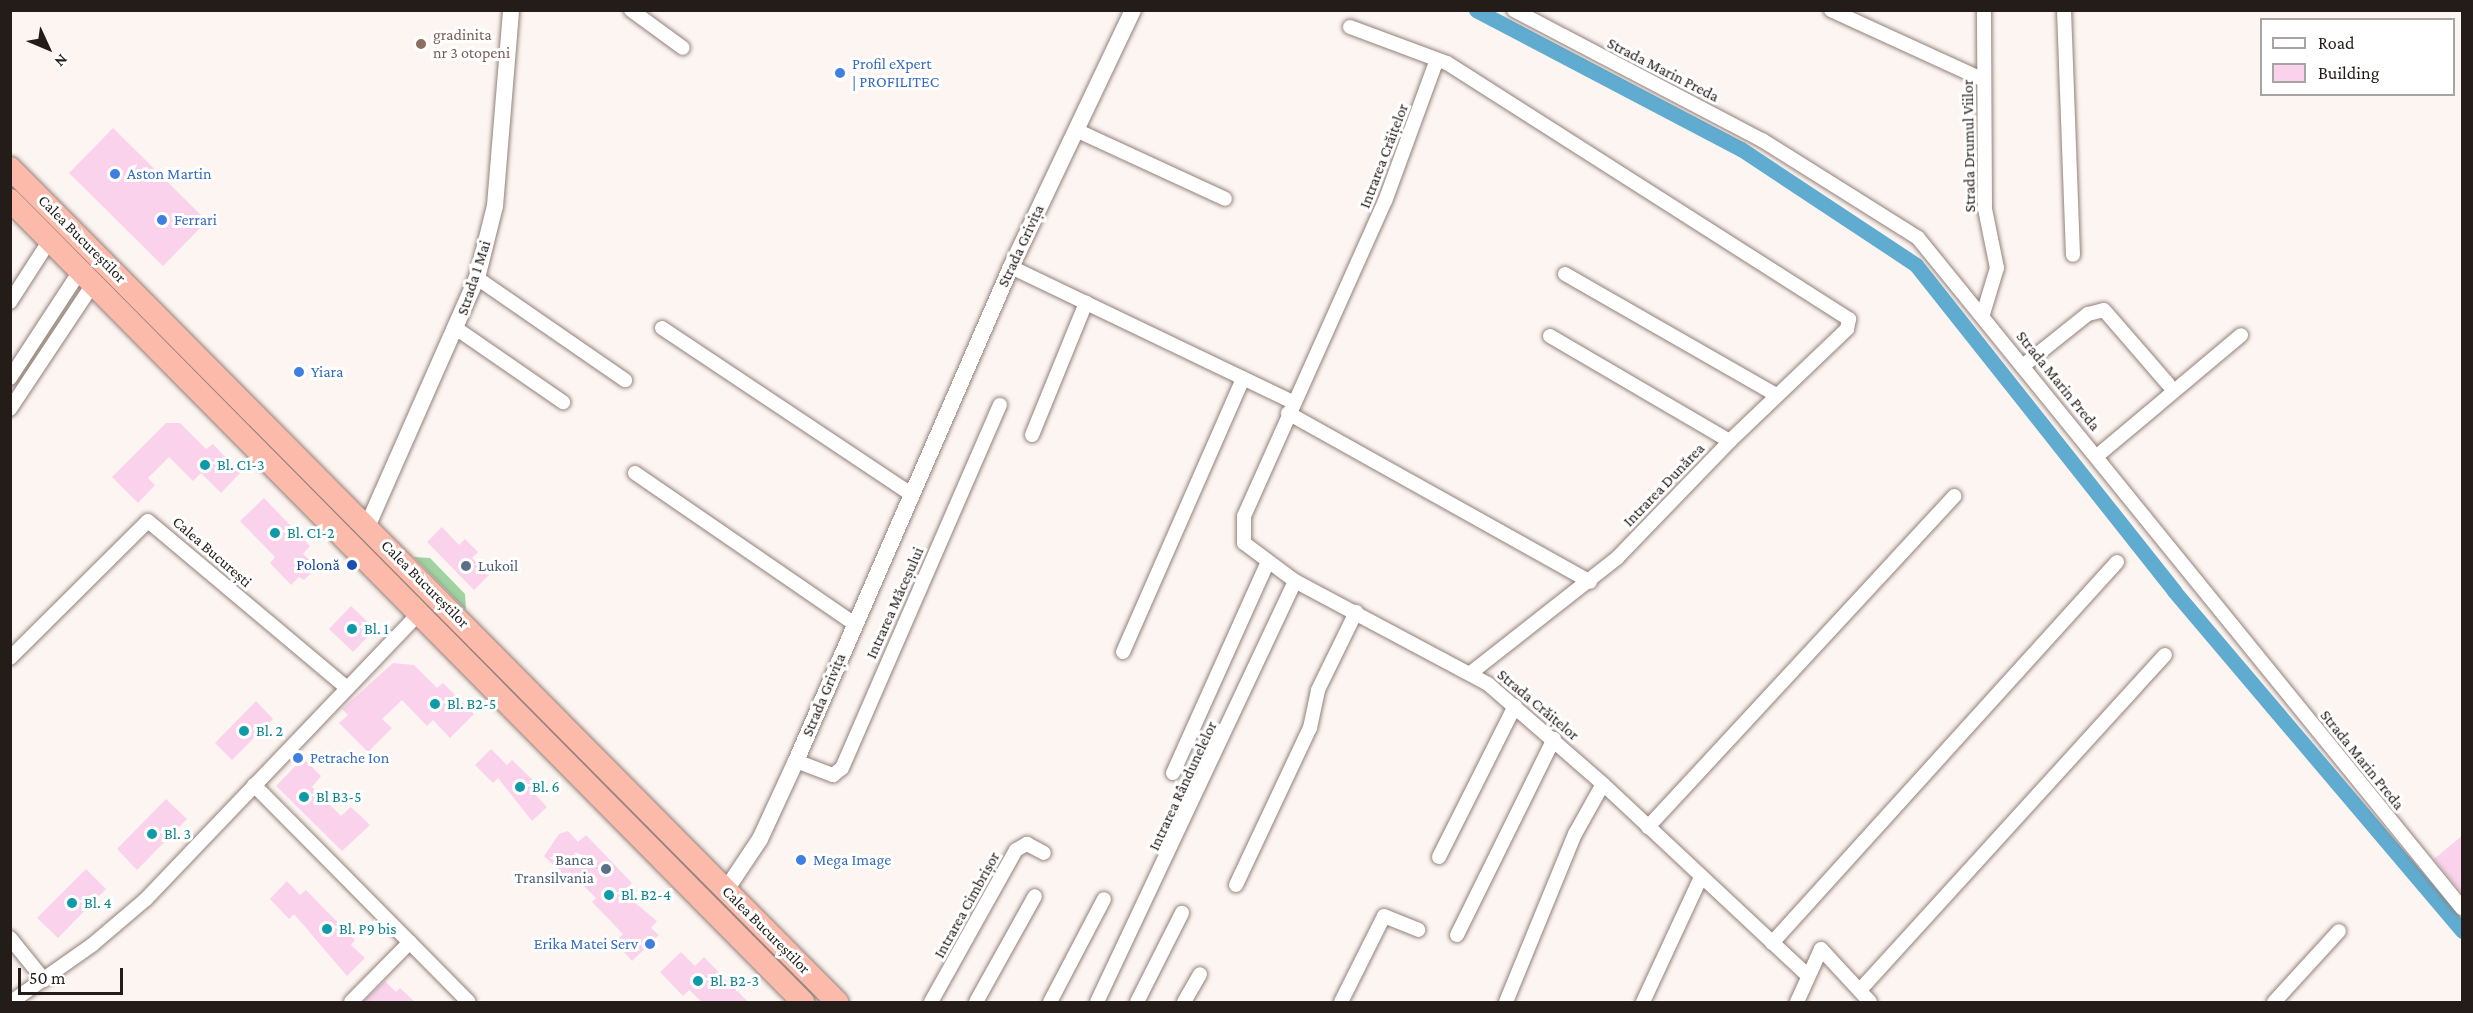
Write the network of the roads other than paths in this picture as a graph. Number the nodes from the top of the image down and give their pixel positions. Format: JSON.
{"nodes":[{"id":1,"x":511,"y":10,"type":"edge"},
{"id":2,"x":631,"y":10,"type":"edge"},
{"id":3,"x":1133,"y":10,"type":"edge"},
{"id":4,"x":1832,"y":10,"type":"edge"},
{"id":5,"x":1984,"y":10,"type":"edge"},
{"id":6,"x":2064,"y":10,"type":"edge"},
{"id":7,"x":1519,"y":12,"type":"edge"},
{"id":8,"x":1350,"y":27,"type":"dead end"},
{"id":9,"x":683,"y":48,"type":"dead end"},
{"id":10,"x":1436,"y":62,"type":"junction"},
{"id":11,"x":1984,"y":80,"type":"junction"},
{"id":12,"x":1076,"y":130,"type":"junction"},
{"id":13,"x":10,"y":168,"type":"edge"},
{"id":14,"x":1225,"y":199,"type":"dead end"},
{"id":15,"x":10,"y":200,"type":"edge"},
{"id":16,"x":50,"y":240,"type":"junction"},
{"id":17,"x":2073,"y":255,"type":"dead end"},
{"id":18,"x":1011,"y":267,"type":"junction"},
{"id":19,"x":1565,"y":274,"type":"dead end"},
{"id":20,"x":87,"y":277,"type":"junction"},
{"id":21,"x":477,"y":279,"type":"junction"},
{"id":22,"x":10,"y":302,"type":"edge"},
{"id":23,"x":1086,"y":303,"type":"junction"},
{"id":24,"x":1983,"y":314,"type":"junction"},
{"id":25,"x":662,"y":328,"type":"dead end"},
{"id":26,"x":457,"y":329,"type":"junction"},
{"id":27,"x":2241,"y":335,"type":"dead end"},
{"id":28,"x":1550,"y":336,"type":"dead end"},
{"id":29,"x":2024,"y":365,"type":"junction"},
{"id":30,"x":10,"y":378,"type":"edge"},
{"id":31,"x":1243,"y":378,"type":"junction"},
{"id":32,"x":625,"y":380,"type":"dead end"},
{"id":33,"x":2168,"y":384,"type":"dead end"},
{"id":34,"x":1776,"y":395,"type":"junction"},
{"id":35,"x":563,"y":402,"type":"dead end"},
{"id":36,"x":1000,"y":405,"type":"dead end"},
{"id":37,"x":1290,"y":408,"type":"junction"},
{"id":38,"x":10,"y":409,"type":"edge"},
{"id":39,"x":1032,"y":435,"type":"dead end"},
{"id":40,"x":1730,"y":441,"type":"junction"},
{"id":41,"x":2097,"y":456,"type":"junction"},
{"id":42,"x":635,"y":473,"type":"dead end"},
{"id":43,"x":911,"y":494,"type":"junction"},
{"id":44,"x":1954,"y":496,"type":"dead end"},
{"id":45,"x":367,"y":527,"type":"junction"},
{"id":46,"x":2117,"y":562,"type":"dead end"},
{"id":47,"x":1266,"y":564,"type":"junction"},
{"id":48,"x":1294,"y":581,"type":"junction"},
{"id":49,"x":1590,"y":582,"type":"junction"},
{"id":50,"x":1356,"y":612,"type":"junction"},
{"id":51,"x":419,"y":613,"type":"junction"},
{"id":52,"x":855,"y":624,"type":"junction"},
{"id":53,"x":1123,"y":652,"type":"dead end"},
{"id":54,"x":2165,"y":655,"type":"dead end"},
{"id":55,"x":10,"y":658,"type":"edge"},
{"id":56,"x":1472,"y":672,"type":"junction"},
{"id":57,"x":347,"y":688,"type":"junction"},
{"id":58,"x":1515,"y":705,"type":"junction"},
{"id":59,"x":1554,"y":739,"type":"junction"},
{"id":60,"x":796,"y":761,"type":"junction"},
{"id":61,"x":1173,"y":773,"type":"dead end"},
{"id":62,"x":1603,"y":784,"type":"junction"},
{"id":63,"x":254,"y":786,"type":"junction"},
{"id":64,"x":1648,"y":827,"type":"junction"},
{"id":65,"x":1044,"y":853,"type":"dead end"},
{"id":66,"x":1439,"y":857,"type":"dead end"},
{"id":67,"x":1701,"y":877,"type":"junction"},
{"id":68,"x":1236,"y":885,"type":"dead end"},
{"id":69,"x":726,"y":890,"type":"junction"},
{"id":70,"x":1035,"y":896,"type":"dead end"},
{"id":71,"x":1104,"y":899,"type":"dead end"},
{"id":72,"x":2463,"y":908,"type":"edge"},
{"id":73,"x":1182,"y":913,"type":"dead end"},
{"id":74,"x":1418,"y":930,"type":"dead end"},
{"id":75,"x":2339,"y":931,"type":"dead end"},
{"id":76,"x":1457,"y":935,"type":"dead end"},
{"id":77,"x":10,"y":938,"type":"edge"},
{"id":78,"x":410,"y":942,"type":"junction"},
{"id":79,"x":1772,"y":943,"type":"junction"},
{"id":80,"x":1200,"y":974,"type":"dead end"},
{"id":81,"x":1807,"y":975,"type":"junction"},
{"id":82,"x":44,"y":980,"type":"junction"},
{"id":83,"x":1860,"y":990,"type":"junction"},
{"id":84,"x":11,"y":1002,"type":"edge"},
{"id":85,"x":351,"y":1002,"type":"edge"},
{"id":86,"x":469,"y":1002,"type":"edge"},
{"id":87,"x":803,"y":1002,"type":"edge"},
{"id":88,"x":837,"y":1002,"type":"edge"},
{"id":89,"x":931,"y":1002,"type":"edge"},
{"id":90,"x":976,"y":1002,"type":"edge"},
{"id":91,"x":1050,"y":1002,"type":"edge"},
{"id":92,"x":1097,"y":1002,"type":"edge"},
{"id":93,"x":1137,"y":1002,"type":"edge"},
{"id":94,"x":1184,"y":1002,"type":"edge"},
{"id":95,"x":1341,"y":1002,"type":"edge"},
{"id":96,"x":1506,"y":1002,"type":"edge"},
{"id":97,"x":1643,"y":1002,"type":"edge"},
{"id":98,"x":1797,"y":1002,"type":"edge"},
{"id":99,"x":1870,"y":1002,"type":"edge"},
{"id":100,"x":2274,"y":1002,"type":"edge"}],
"edges":[{"from":1,"to":21,"type":"street","name":"Strada 1 Mai"},
{"from":2,"to":9,"type":"street"},
{"from":3,"to":12,"type":"street","name":"Strada Grivița"},
{"from":4,"to":11,"type":"street"},
{"from":5,"to":11,"type":"street","name":"Strada Drumul Viilor"},
{"from":6,"to":17,"type":"street"},
{"from":7,"to":24,"type":"street","name":"Strada Marin Preda"},
{"from":8,"to":10,"type":"street"},
{"from":10,"to":34,"type":"street","name":"Intrarea Dunărea"},
{"from":10,"to":37,"type":"street","name":"Intrarea Crăițelor"},
{"from":11,"to":24,"type":"street","name":"Strada Drumul Viilor"},
{"from":12,"to":14,"type":"street"},
{"from":12,"to":18,"type":"street","name":"Strada Grivița"},
{"from":13,"to":45,"type":"highway","name":"Calea Bucureștilor"},
{"from":15,"to":16,"type":"highway","name":"Calea Bucureștilor"},
{"from":16,"to":20,"type":"highway","name":"Calea Bucureștilor"},
{"from":16,"to":22,"type":"street"},
{"from":18,"to":23,"type":"street"},
{"from":18,"to":43,"type":"street","name":"Strada Grivița"},
{"from":19,"to":34,"type":"street"},
{"from":20,"to":30,"type":"street"},
{"from":20,"to":38,"type":"street"},
{"from":20,"to":51,"type":"highway","name":"Calea Bucureștilor"},
{"from":21,"to":26,"type":"street","name":"Strada 1 Mai"},
{"from":21,"to":32,"type":"street"},
{"from":23,"to":31,"type":"street"},
{"from":23,"to":39,"type":"street"},
{"from":24,"to":29,"type":"street","name":"Strada Marin Preda"},
{"from":25,"to":43,"type":"street"},
{"from":26,"to":35,"type":"street"},
{"from":26,"to":45,"type":"street","name":"Strada 1 Mai"},
{"from":27,"to":41,"type":"street"},
{"from":28,"to":40,"type":"street"},
{"from":29,"to":33,"type":"street"},
{"from":29,"to":41,"type":"street","name":"Strada Marin Preda"},
{"from":31,"to":37,"type":"street"},
{"from":31,"to":53,"type":"street"},
{"from":34,"to":40,"type":"street","name":"Intrarea Dunărea"},
{"from":36,"to":60,"type":"street","name":"Intrarea Măceșului"},
{"from":37,"to":47,"type":"street","name":"Strada Crăițelor"},
{"from":37,"to":49,"type":"street"},
{"from":40,"to":49,"type":"street","name":"Intrarea Dunărea"},
{"from":41,"to":72,"type":"street","name":"Strada Marin Preda"},
{"from":42,"to":52,"type":"street"},
{"from":43,"to":52,"type":"street","name":"Strada Grivița"},
{"from":44,"to":64,"type":"street"},
{"from":45,"to":69,"type":"highway","name":"Calea Bucureștilor"},
{"from":46,"to":79,"type":"street"},
{"from":47,"to":48,"type":"street","name":"Strada Crăițelor"},
{"from":47,"to":61,"type":"street"},
{"from":48,"to":50,"type":"street","name":"Strada Crăițelor"},
{"from":48,"to":92,"type":"street","name":"Intrarea Rândunelelor"},
{"from":49,"to":56,"type":"street","name":"Intrarea Dunărea"},
{"from":50,"to":56,"type":"street","name":"Strada Crăițelor"},
{"from":50,"to":68,"type":"street"},
{"from":51,"to":57,"type":"street"},
{"from":51,"to":87,"type":"highway","name":"Calea Bucureștilor"},
{"from":52,"to":60,"type":"street","name":"Strada Grivița"},
{"from":54,"to":83,"type":"street"},
{"from":55,"to":57,"type":"street","name":"Calea București"},
{"from":56,"to":58,"type":"street","name":"Strada Crăițelor"},
{"from":57,"to":63,"type":"street"},
{"from":58,"to":59,"type":"street","name":"Strada Crăițelor"},
{"from":58,"to":66,"type":"street"},
{"from":59,"to":62,"type":"street","name":"Strada Crăițelor"},
{"from":59,"to":76,"type":"street"},
{"from":60,"to":69,"type":"street","name":"Strada Grivița"},
{"from":62,"to":64,"type":"street","name":"Strada Crăițelor"},
{"from":62,"to":96,"type":"street"},
{"from":63,"to":78,"type":"street"},
{"from":63,"to":82,"type":"street"},
{"from":64,"to":67,"type":"street","name":"Strada Crăițelor"},
{"from":65,"to":89,"type":"street","name":"Intrarea Cimbrișor"},
{"from":67,"to":79,"type":"street","name":"Strada Crăițelor"},
{"from":67,"to":97,"type":"street"},
{"from":69,"to":88,"type":"highway","name":"Calea Bucureștilor"},
{"from":70,"to":90,"type":"street"},
{"from":71,"to":91,"type":"street"},
{"from":73,"to":93,"type":"street"},
{"from":74,"to":95,"type":"street"},
{"from":75,"to":100,"type":"street"},
{"from":77,"to":82,"type":"street"},
{"from":78,"to":85,"type":"street"},
{"from":78,"to":86,"type":"street"},
{"from":79,"to":81,"type":"street","name":"Strada Crăițelor"},
{"from":80,"to":94,"type":"street"},
{"from":81,"to":83,"type":"street"},
{"from":81,"to":98,"type":"street"},
{"from":82,"to":84,"type":"street"},
{"from":83,"to":99,"type":"street"}]}
